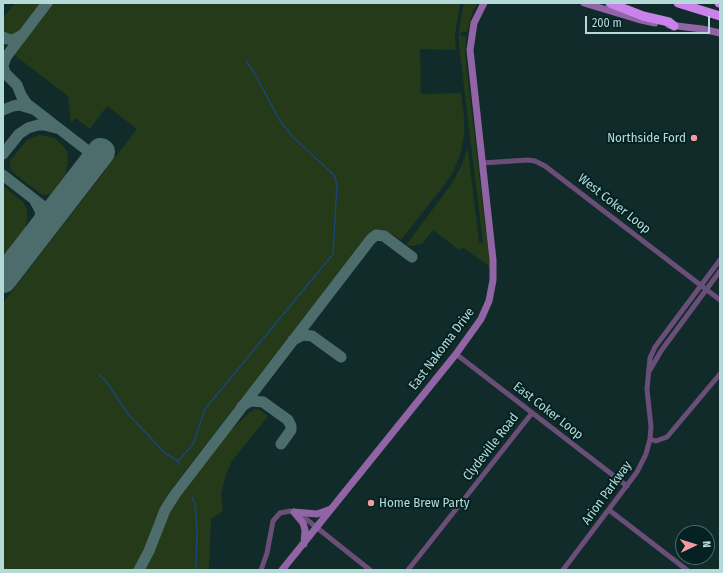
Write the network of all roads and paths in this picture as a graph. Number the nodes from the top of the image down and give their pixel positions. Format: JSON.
{"nodes":[{"id":1,"x":484,"y":3,"type":"edge"},
{"id":2,"x":584,"y":3,"type":"edge"},
{"id":3,"x":610,"y":3,"type":"edge"},
{"id":4,"x":678,"y":3,"type":"edge"},
{"id":5,"x":720,"y":16,"type":"edge"},
{"id":6,"x":674,"y":26,"type":"junction"},
{"id":7,"x":720,"y":33,"type":"edge"},
{"id":8,"x":482,"y":163,"type":"junction"},
{"id":9,"x":720,"y":260,"type":"edge"},
{"id":10,"x":720,"y":271,"type":"edge"},
{"id":11,"x":700,"y":285,"type":"junction"},
{"id":12,"x":706,"y":289,"type":"junction"},
{"id":13,"x":720,"y":300,"type":"edge"},
{"id":14,"x":456,"y":354,"type":"junction"},
{"id":15,"x":648,"y":373,"type":"junction"},
{"id":16,"x":720,"y":374,"type":"edge"},
{"id":17,"x":532,"y":413,"type":"junction"},
{"id":18,"x":650,"y":439,"type":"junction"},
{"id":19,"x":627,"y":486,"type":"junction"},
{"id":20,"x":332,"y":509,"type":"junction"},
{"id":21,"x":609,"y":510,"type":"junction"},
{"id":22,"x":294,"y":512,"type":"junction"},
{"id":23,"x":317,"y":527,"type":"junction"},
{"id":24,"x":304,"y":544,"type":"junction"},
{"id":25,"x":261,"y":570,"type":"edge"},
{"id":26,"x":282,"y":570,"type":"edge"},
{"id":27,"x":370,"y":570,"type":"edge"},
{"id":28,"x":408,"y":570,"type":"edge"},
{"id":29,"x":563,"y":570,"type":"edge"},
{"id":30,"x":687,"y":570,"type":"edge"}],
"edges":[{"from":1,"to":8,"type":"main road","name":"East Nakoma Drive"},
{"from":2,"to":6,"type":"main road"},
{"from":3,"to":6,"type":"highway"},
{"from":4,"to":5,"type":"highway"},
{"from":6,"to":7,"type":"main road"},
{"from":8,"to":11,"type":"street","name":"West Coker Loop"},
{"from":8,"to":14,"type":"main road","name":"East Nakoma Drive"},
{"from":9,"to":11,"type":"street","name":"Arion Parkway"},
{"from":10,"to":12,"type":"street","name":"Arion Parkway"},
{"from":11,"to":12,"type":"street","name":"West Coker Loop"},
{"from":11,"to":15,"type":"street","name":"Arion Parkway"},
{"from":12,"to":13,"type":"street","name":"West Coker Loop"},
{"from":12,"to":15,"type":"street","name":"Arion Parkway"},
{"from":14,"to":17,"type":"street","name":"East Coker Loop"},
{"from":14,"to":20,"type":"main road","name":"East Nakoma Drive"},
{"from":15,"to":18,"type":"street","name":"Arion Parkway"},
{"from":16,"to":18,"type":"street"},
{"from":17,"to":19,"type":"street","name":"East Coker Loop"},
{"from":17,"to":28,"type":"street","name":"Clydeville Road"},
{"from":18,"to":19,"type":"street","name":"Arion Parkway"},
{"from":19,"to":21,"type":"street","name":"Arion Parkway"},
{"from":20,"to":22,"type":"main road"},
{"from":20,"to":23,"type":"main road","name":"East Nakoma Drive"},
{"from":21,"to":29,"type":"street","name":"Arion Parkway"},
{"from":21,"to":30,"type":"street"},
{"from":22,"to":23,"type":"street"},
{"from":22,"to":24,"type":"main road"},
{"from":22,"to":25,"type":"street"},
{"from":23,"to":24,"type":"main road","name":"East Nakoma Drive"},
{"from":23,"to":27,"type":"street"},
{"from":24,"to":26,"type":"main road","name":"East Nakoma Drive"}]}
